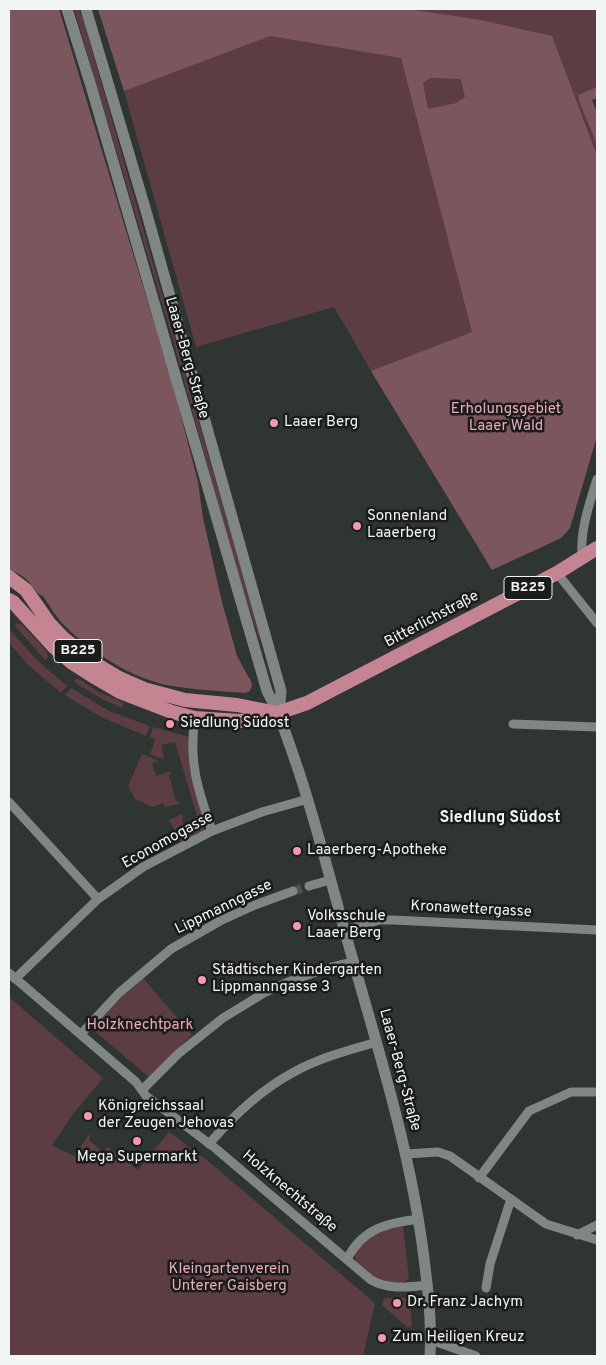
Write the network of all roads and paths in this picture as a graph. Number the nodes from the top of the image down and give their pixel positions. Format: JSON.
{"nodes":[{"id":1,"x":67,"y":9,"type":"edge"},
{"id":2,"x":86,"y":9,"type":"edge"},
{"id":3,"x":597,"y":479,"type":"edge"},
{"id":4,"x":597,"y":548,"type":"edge"},
{"id":5,"x":582,"y":557,"type":"junction"},
{"id":6,"x":556,"y":573,"type":"junction"},
{"id":7,"x":9,"y":577,"type":"edge"},
{"id":8,"x":10,"y":600,"type":"edge"},
{"id":9,"x":597,"y":623,"type":"edge"},
{"id":10,"x":279,"y":713,"type":"junction"},
{"id":11,"x":195,"y":718,"type":"junction"},
{"id":12,"x":513,"y":724,"type":"dead end"},
{"id":13,"x":597,"y":727,"type":"edge"},
{"id":14,"x":308,"y":799,"type":"junction"},
{"id":15,"x":9,"y":802,"type":"edge"},
{"id":16,"x":212,"y":831,"type":"junction"},
{"id":17,"x":330,"y":880,"type":"junction"},
{"id":18,"x":309,"y":886,"type":"tunnel mouth"},
{"id":19,"x":293,"y":891,"type":"tunnel mouth"},
{"id":20,"x":98,"y":900,"type":"junction"},
{"id":21,"x":344,"y":930,"type":"junction"},
{"id":22,"x":597,"y":930,"type":"edge"},
{"id":23,"x":353,"y":962,"type":"junction"},
{"id":24,"x":332,"y":968,"type":"tunnel mouth"},
{"id":25,"x":316,"y":972,"type":"tunnel mouth"},
{"id":26,"x":12,"y":976,"type":"edge"},
{"id":27,"x":81,"y":1034,"type":"junction"},
{"id":28,"x":376,"y":1042,"type":"junction"},
{"id":29,"x":142,"y":1090,"type":"junction"},
{"id":30,"x":597,"y":1092,"type":"edge"},
{"id":31,"x":210,"y":1144,"type":"junction"},
{"id":32,"x":406,"y":1154,"type":"junction"},
{"id":33,"x":480,"y":1178,"type":"junction"},
{"id":34,"x":511,"y":1199,"type":"junction"},
{"id":35,"x":420,"y":1220,"type":"junction"},
{"id":36,"x":597,"y":1225,"type":"edge"},
{"id":37,"x":577,"y":1235,"type":"junction"},
{"id":38,"x":597,"y":1240,"type":"edge"},
{"id":39,"x":347,"y":1259,"type":"junction"},
{"id":40,"x":428,"y":1285,"type":"junction"},
{"id":41,"x":486,"y":1288,"type":"dead end"},
{"id":42,"x":431,"y":1340,"type":"junction"},
{"id":43,"x":430,"y":1356,"type":"edge"},
{"id":44,"x":476,"y":1356,"type":"edge"}],
"edges":[{"from":1,"to":10,"type":"main road","name":"Laaer-Berg-Straße"},
{"from":2,"to":10,"type":"main road","name":"Laaer-Berg-Straße"},
{"from":3,"to":5,"type":"street"},
{"from":4,"to":5,"type":"main road","name":"Bitterlichstraße","number":"B225"},
{"from":5,"to":6,"type":"main road","name":"Bitterlichstraße","number":"B225"},
{"from":6,"to":9,"type":"street"},
{"from":6,"to":10,"type":"main road","name":"Bitterlichstraße","number":"B225"},
{"from":7,"to":10,"type":"main road","number":"B225"},
{"from":8,"to":11,"type":"main road","number":"B225"},
{"from":10,"to":11,"type":"main road","number":"B225"},
{"from":10,"to":14,"type":"main road","name":"Laaer-Berg-Straße"},
{"from":11,"to":16,"type":"street"},
{"from":12,"to":13,"type":"street"},
{"from":14,"to":16,"type":"street","name":"Economogasse"},
{"from":14,"to":17,"type":"main road","name":"Laaer-Berg-Straße"},
{"from":15,"to":20,"type":"street"},
{"from":16,"to":20,"type":"street","name":"Economogasse"},
{"from":17,"to":18,"type":"street"},
{"from":17,"to":21,"type":"main road","name":"Laaer-Berg-Straße"},
{"from":19,"to":27,"type":"street","name":"Lippmanngasse"},
{"from":20,"to":26,"type":"street","name":"Economogasse"},
{"from":21,"to":22,"type":"street","name":"Kronawettergasse"},
{"from":21,"to":23,"type":"main road","name":"Laaer-Berg-Straße"},
{"from":23,"to":24,"type":"street"},
{"from":23,"to":28,"type":"main road","name":"Laaer-Berg-Straße"},
{"from":25,"to":29,"type":"street"},
{"from":26,"to":27,"type":"street","name":"Holzknechtstraße"},
{"from":27,"to":29,"type":"street","name":"Holzknechtstraße"},
{"from":28,"to":31,"type":"street"},
{"from":28,"to":32,"type":"main road","name":"Laaer-Berg-Straße"},
{"from":29,"to":31,"type":"street","name":"Holzknechtstraße"},
{"from":30,"to":33,"type":"street"},
{"from":31,"to":39,"type":"street","name":"Holzknechtstraße"},
{"from":32,"to":33,"type":"street"},
{"from":32,"to":35,"type":"main road","name":"Laaer-Berg-Straße"},
{"from":33,"to":34,"type":"street"},
{"from":34,"to":37,"type":"street"},
{"from":34,"to":41,"type":"street"},
{"from":35,"to":39,"type":"street"},
{"from":35,"to":40,"type":"main road","name":"Laaer-Berg-Straße"},
{"from":36,"to":37,"type":"street"},
{"from":37,"to":38,"type":"street"},
{"from":39,"to":40,"type":"street","name":"Holzknechtstraße"},
{"from":40,"to":42,"type":"main road","name":"Laaer-Berg-Straße"},
{"from":42,"to":43,"type":"main road","name":"Laaer-Berg-Straße"},
{"from":42,"to":44,"type":"street"}]}
